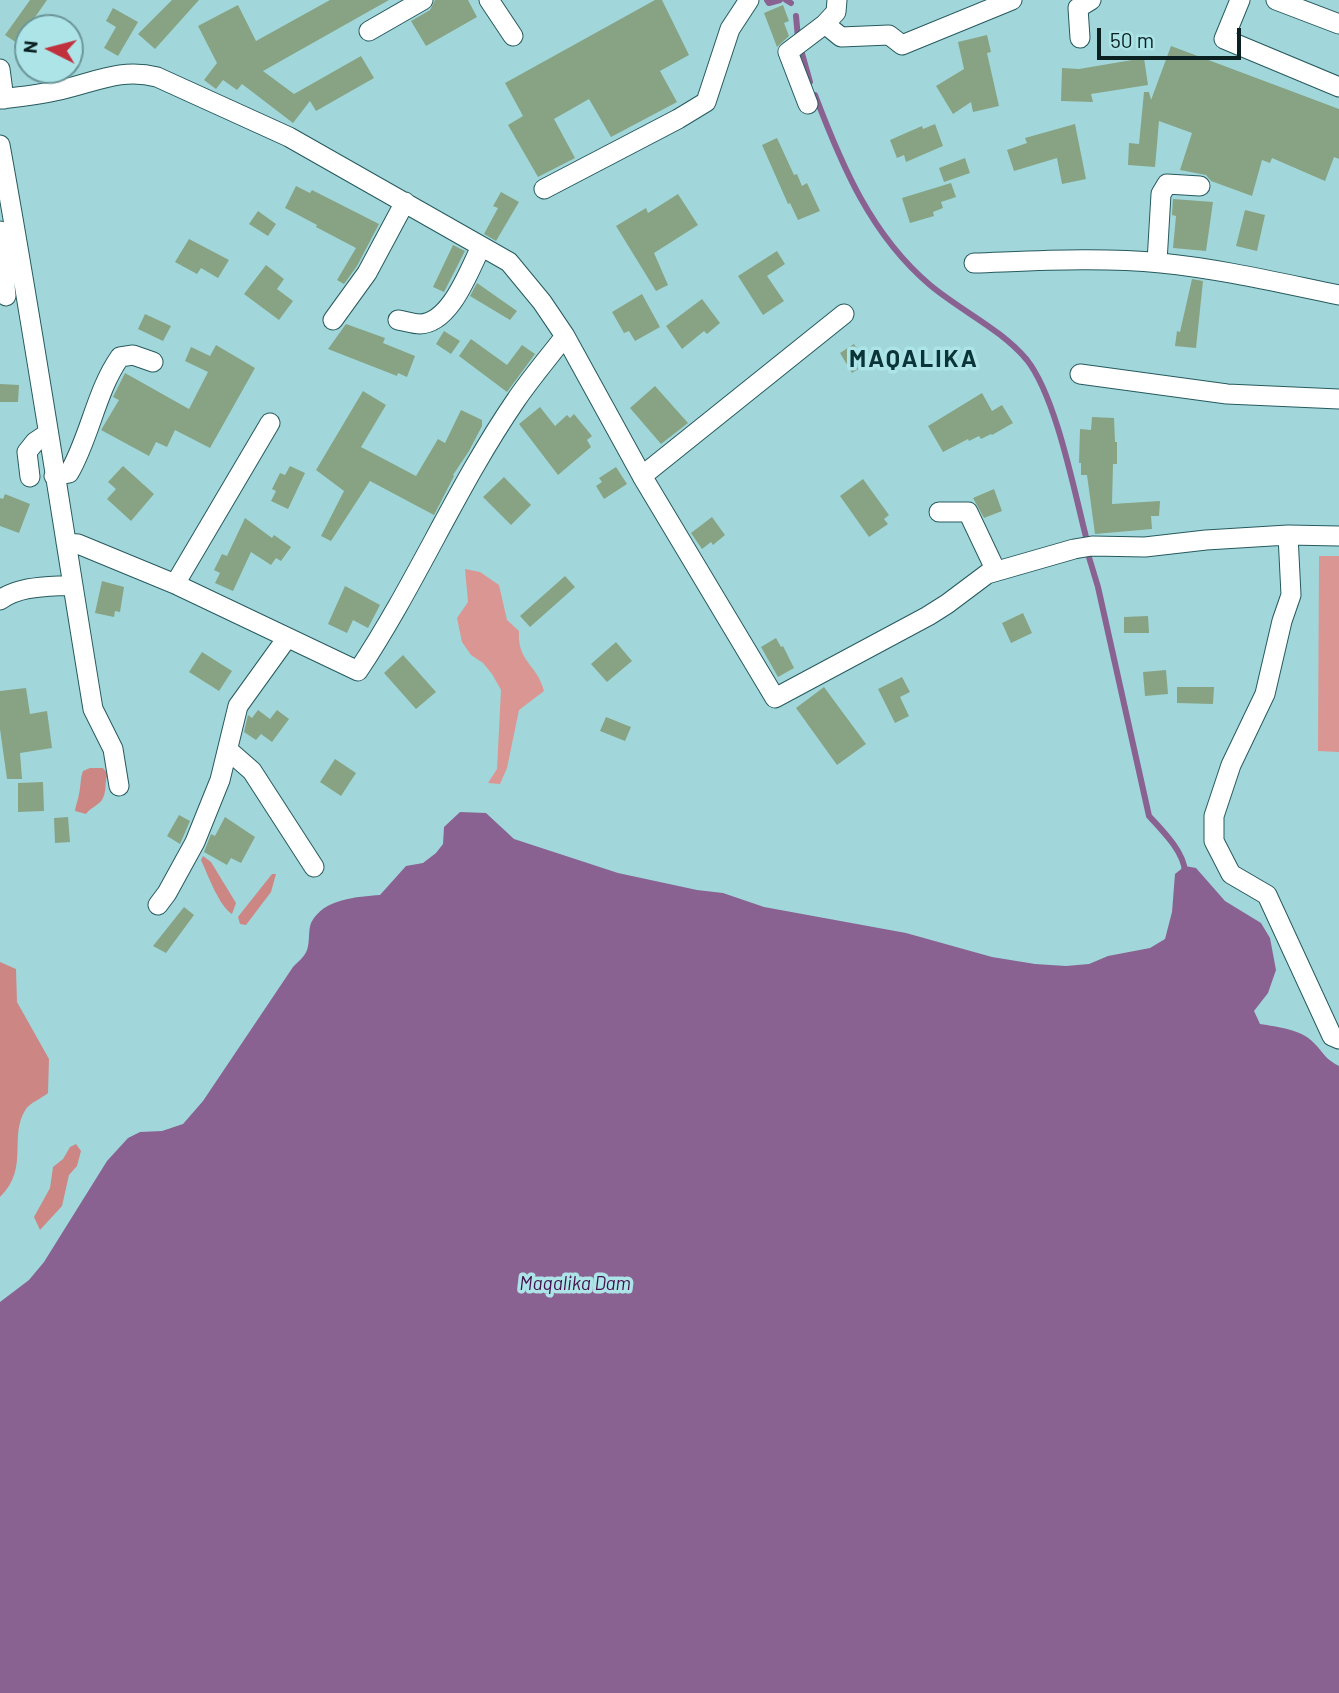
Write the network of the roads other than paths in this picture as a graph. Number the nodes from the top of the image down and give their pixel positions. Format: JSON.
{"nodes":[{"id":1,"x":423,"y":0,"type":"edge"},
{"id":2,"x":489,"y":0,"type":"edge"},
{"id":3,"x":749,"y":0,"type":"edge"},
{"id":4,"x":837,"y":0,"type":"edge"},
{"id":5,"x":1012,"y":0,"type":"edge"},
{"id":6,"x":1091,"y":0,"type":"edge"},
{"id":7,"x":1240,"y":0,"type":"edge"},
{"id":8,"x":1276,"y":0,"type":"edge"},
{"id":9,"x":825,"y":24,"type":"junction"},
{"id":10,"x":1339,"y":24,"type":"edge"},
{"id":11,"x":369,"y":32,"type":"dead end"},
{"id":12,"x":513,"y":36,"type":"dead end"},
{"id":13,"x":1080,"y":38,"type":"dead end"},
{"id":14,"x":0,"y":69,"type":"edge"},
{"id":15,"x":1339,"y":87,"type":"edge"},
{"id":16,"x":2,"y":99,"type":"edge"},
{"id":17,"x":808,"y":104,"type":"dead end"},
{"id":18,"x":0,"y":145,"type":"edge"},
{"id":19,"x":1200,"y":186,"type":"dead end"},
{"id":20,"x":544,"y":188,"type":"dead end"},
{"id":21,"x":405,"y":202,"type":"junction"},
{"id":22,"x":0,"y":231,"type":"edge"},
{"id":23,"x":481,"y":247,"type":"junction"},
{"id":24,"x":1157,"y":262,"type":"junction"},
{"id":25,"x":974,"y":263,"type":"dead end"},
{"id":26,"x":1339,"y":295,"type":"edge"},
{"id":27,"x":6,"y":296,"type":"dead end"},
{"id":28,"x":844,"y":314,"type":"dead end"},
{"id":29,"x":333,"y":320,"type":"dead end"},
{"id":30,"x":398,"y":320,"type":"dead end"},
{"id":31,"x":565,"y":336,"type":"junction"},
{"id":32,"x":153,"y":362,"type":"dead end"},
{"id":33,"x":1080,"y":374,"type":"dead end"},
{"id":34,"x":1339,"y":399,"type":"edge"},
{"id":35,"x":270,"y":423,"type":"dead end"},
{"id":36,"x":47,"y":434,"type":"junction"},
{"id":37,"x":54,"y":476,"type":"junction"},
{"id":38,"x":642,"y":476,"type":"junction"},
{"id":39,"x":30,"y":477,"type":"dead end"},
{"id":40,"x":939,"y":512,"type":"dead end"},
{"id":41,"x":1288,"y":535,"type":"junction"},
{"id":42,"x":1339,"y":536,"type":"edge"},
{"id":43,"x":66,"y":543,"type":"junction"},
{"id":44,"x":996,"y":571,"type":"junction"},
{"id":45,"x":175,"y":584,"type":"junction"},
{"id":46,"x":73,"y":586,"type":"junction"},
{"id":47,"x":0,"y":600,"type":"edge"},
{"id":48,"x":287,"y":638,"type":"junction"},
{"id":49,"x":228,"y":750,"type":"junction"},
{"id":50,"x":119,"y":786,"type":"dead end"},
{"id":51,"x":314,"y":867,"type":"dead end"},
{"id":52,"x":158,"y":905,"type":"dead end"},
{"id":53,"x":1339,"y":1039,"type":"edge"}],
"edges":[{"from":1,"to":11,"type":"street"},
{"from":2,"to":12,"type":"street"},
{"from":3,"to":20,"type":"street"},
{"from":4,"to":9,"type":"street"},
{"from":5,"to":9,"type":"street"},
{"from":6,"to":13,"type":"street"},
{"from":7,"to":15,"type":"street"},
{"from":8,"to":10,"type":"street"},
{"from":9,"to":17,"type":"street"},
{"from":14,"to":16,"type":"street"},
{"from":16,"to":21,"type":"street"},
{"from":18,"to":36,"type":"street"},
{"from":19,"to":24,"type":"street"},
{"from":21,"to":23,"type":"street"},
{"from":21,"to":29,"type":"street"},
{"from":22,"to":27,"type":"street"},
{"from":23,"to":30,"type":"street"},
{"from":23,"to":31,"type":"street"},
{"from":24,"to":25,"type":"street"},
{"from":24,"to":26,"type":"street"},
{"from":28,"to":38,"type":"street"},
{"from":31,"to":38,"type":"street"},
{"from":31,"to":48,"type":"street"},
{"from":32,"to":37,"type":"street"},
{"from":33,"to":34,"type":"street"},
{"from":35,"to":45,"type":"street"},
{"from":36,"to":37,"type":"street"},
{"from":36,"to":39,"type":"street"},
{"from":37,"to":43,"type":"street"},
{"from":38,"to":44,"type":"street"},
{"from":40,"to":44,"type":"street"},
{"from":41,"to":42,"type":"street"},
{"from":41,"to":44,"type":"street"},
{"from":41,"to":53,"type":"street"},
{"from":43,"to":45,"type":"street"},
{"from":43,"to":46,"type":"street"},
{"from":45,"to":48,"type":"street"},
{"from":46,"to":47,"type":"street"},
{"from":46,"to":50,"type":"street"},
{"from":48,"to":49,"type":"street"},
{"from":49,"to":51,"type":"street"},
{"from":49,"to":52,"type":"street"}]}
